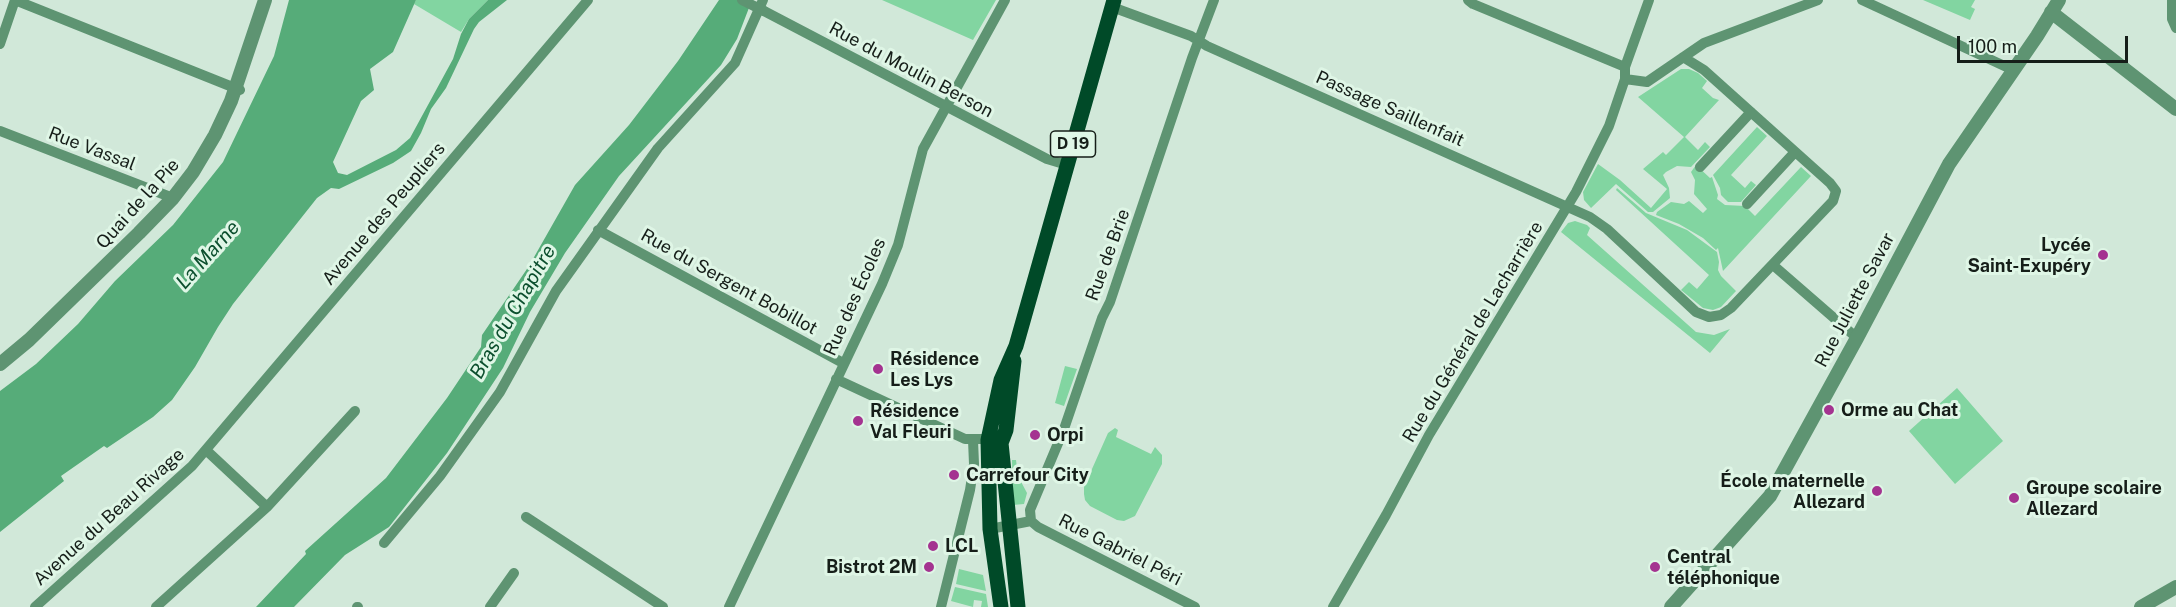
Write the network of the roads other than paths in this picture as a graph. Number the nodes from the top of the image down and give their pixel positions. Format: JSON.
{"nodes":[{"id":1,"x":15,"y":0,"type":"edge"},
{"id":2,"x":265,"y":0,"type":"edge"},
{"id":3,"x":588,"y":0,"type":"edge"},
{"id":4,"x":742,"y":0,"type":"edge"},
{"id":5,"x":1005,"y":0,"type":"edge"},
{"id":6,"x":1214,"y":0,"type":"edge"},
{"id":7,"x":1468,"y":0,"type":"edge"},
{"id":8,"x":1649,"y":0,"type":"edge"},
{"id":9,"x":1818,"y":0,"type":"edge"},
{"id":10,"x":1862,"y":0,"type":"edge"},
{"id":11,"x":2059,"y":0,"type":"edge"},
{"id":12,"x":2172,"y":0,"type":"edge"},
{"id":13,"x":1113,"y":4,"type":"edge"},
{"id":14,"x":763,"y":5,"type":"edge"},
{"id":15,"x":2051,"y":12,"type":"junction"},
{"id":16,"x":2176,"y":28,"type":"edge"},
{"id":17,"x":1199,"y":42,"type":"junction"},
{"id":18,"x":0,"y":44,"type":"edge"},
{"id":19,"x":1683,"y":57,"type":"junction"},
{"id":20,"x":1625,"y":67,"type":"junction"},
{"id":21,"x":2013,"y":70,"type":"junction"},
{"id":22,"x":1625,"y":79,"type":"junction"},
{"id":23,"x":238,"y":90,"type":"junction"},
{"id":24,"x":946,"y":107,"type":"junction"},
{"id":25,"x":2176,"y":109,"type":"edge"},
{"id":26,"x":1751,"y":112,"type":"junction"},
{"id":27,"x":0,"y":131,"type":"edge"},
{"id":28,"x":1795,"y":152,"type":"junction"},
{"id":29,"x":1067,"y":165,"type":"junction"},
{"id":30,"x":1700,"y":167,"type":"dead end"},
{"id":31,"x":173,"y":198,"type":"junction"},
{"id":32,"x":1747,"y":204,"type":"dead end"},
{"id":33,"x":1568,"y":206,"type":"junction"},
{"id":34,"x":598,"y":230,"type":"junction"},
{"id":35,"x":1773,"y":265,"type":"junction"},
{"id":36,"x":1857,"y":338,"type":"junction"},
{"id":37,"x":843,"y":363,"type":"junction"},
{"id":38,"x":0,"y":364,"type":"edge"},
{"id":39,"x":836,"y":379,"type":"junction"},
{"id":40,"x":355,"y":411,"type":"dead end"},
{"id":41,"x":988,"y":441,"type":"junction"},
{"id":42,"x":206,"y":450,"type":"junction"},
{"id":43,"x":267,"y":507,"type":"junction"},
{"id":44,"x":526,"y":517,"type":"dead end"},
{"id":45,"x":1031,"y":520,"type":"junction"},
{"id":46,"x":1010,"y":524,"type":"junction"},
{"id":47,"x":990,"y":529,"type":"junction"},
{"id":48,"x":384,"y":543,"type":"dead end"},
{"id":49,"x":514,"y":573,"type":"dead end"},
{"id":50,"x":2176,"y":587,"type":"edge"},
{"id":51,"x":34,"y":607,"type":"edge"},
{"id":52,"x":156,"y":607,"type":"edge"},
{"id":53,"x":490,"y":607,"type":"edge"},
{"id":54,"x":663,"y":607,"type":"edge"},
{"id":55,"x":729,"y":607,"type":"edge"},
{"id":56,"x":941,"y":607,"type":"edge"},
{"id":57,"x":1001,"y":607,"type":"edge"},
{"id":58,"x":1018,"y":607,"type":"edge"},
{"id":59,"x":1195,"y":607,"type":"edge"},
{"id":60,"x":1333,"y":607,"type":"edge"},
{"id":61,"x":1671,"y":607,"type":"edge"},
{"id":62,"x":2141,"y":607,"type":"edge"}],
"edges":[{"from":1,"to":18,"type":"street"},
{"from":1,"to":23,"type":"street"},
{"from":2,"to":23,"type":"street","name":"Quai de la Pie"},
{"from":3,"to":42,"type":"street","name":"Avenue des Peupliers"},
{"from":4,"to":14,"type":"street","name":"Rue du Moulin Berson","bridge":true},
{"from":5,"to":24,"type":"street","name":"Rue des Écoles"},
{"from":6,"to":17,"type":"street","name":"Rue de Brie"},
{"from":7,"to":20,"type":"street"},
{"from":8,"to":20,"type":"street","name":"Rue du Général de Lacharrière"},
{"from":9,"to":19,"type":"street"},
{"from":10,"to":21,"type":"street"},
{"from":11,"to":15,"type":"street","name":"Rue Juliette Savar"},
{"from":12,"to":16,"type":"street"},
{"from":13,"to":17,"type":"street","name":"Passage Saillenfait"},
{"from":13,"to":29,"type":"main road","number":"D 19"},
{"from":14,"to":24,"type":"street","name":"Rue du Moulin Berson"},
{"from":14,"to":34,"type":"street"},
{"from":15,"to":21,"type":"street","name":"Rue Juliette Savar"},
{"from":15,"to":25,"type":"street"},
{"from":17,"to":33,"type":"street","name":"Passage Saillenfait"},
{"from":17,"to":45,"type":"street","name":"Rue de Brie"},
{"from":19,"to":22,"type":"street"},
{"from":19,"to":26,"type":"street"},
{"from":20,"to":22,"type":"street","name":"Rue du Général de Lacharrière"},
{"from":21,"to":36,"type":"street","name":"Rue Juliette Savar"},
{"from":22,"to":33,"type":"street","name":"Rue du Général de Lacharrière"},
{"from":23,"to":31,"type":"street","name":"Quai de la Pie"},
{"from":24,"to":29,"type":"street","name":"Rue du Moulin Berson"},
{"from":24,"to":37,"type":"street","name":"Rue des Écoles"},
{"from":26,"to":28,"type":"street"},
{"from":26,"to":30,"type":"street"},
{"from":27,"to":31,"type":"street","name":"Rue Vassal"},
{"from":28,"to":32,"type":"street"},
{"from":28,"to":35,"type":"street"},
{"from":29,"to":41,"type":"main road","number":"D 19"},
{"from":31,"to":38,"type":"street","name":"Quai de la Pie"},
{"from":33,"to":35,"type":"street","name":"Passage Saillenfait"},
{"from":33,"to":60,"type":"street","name":"Rue du Général de Lacharrière"},
{"from":34,"to":37,"type":"street","name":"Rue du Sergent Bobillot"},
{"from":34,"to":48,"type":"street"},
{"from":35,"to":36,"type":"street"},
{"from":36,"to":61,"type":"street","name":"Rue Juliette Savar"},
{"from":37,"to":39,"type":"street","name":"Rue des Écoles"},
{"from":39,"to":41,"type":"street"},
{"from":39,"to":55,"type":"street","name":"Rue des Écoles"},
{"from":40,"to":43,"type":"street"},
{"from":41,"to":46,"type":"main road","number":"D 19"},
{"from":41,"to":47,"type":"main road","number":"D 19"},
{"from":41,"to":56,"type":"street"},
{"from":42,"to":43,"type":"street"},
{"from":42,"to":51,"type":"street","name":"Avenue du Beau Rivage"},
{"from":43,"to":52,"type":"street"},
{"from":44,"to":54,"type":"street"},
{"from":45,"to":46,"type":"street"},
{"from":45,"to":59,"type":"street","name":"Rue Gabriel Péri"},
{"from":46,"to":47,"type":"street"},
{"from":46,"to":58,"type":"main road","number":"D 19"},
{"from":47,"to":57,"type":"main road","number":"D 19"},
{"from":49,"to":53,"type":"street"},
{"from":50,"to":62,"type":"street"}]}
